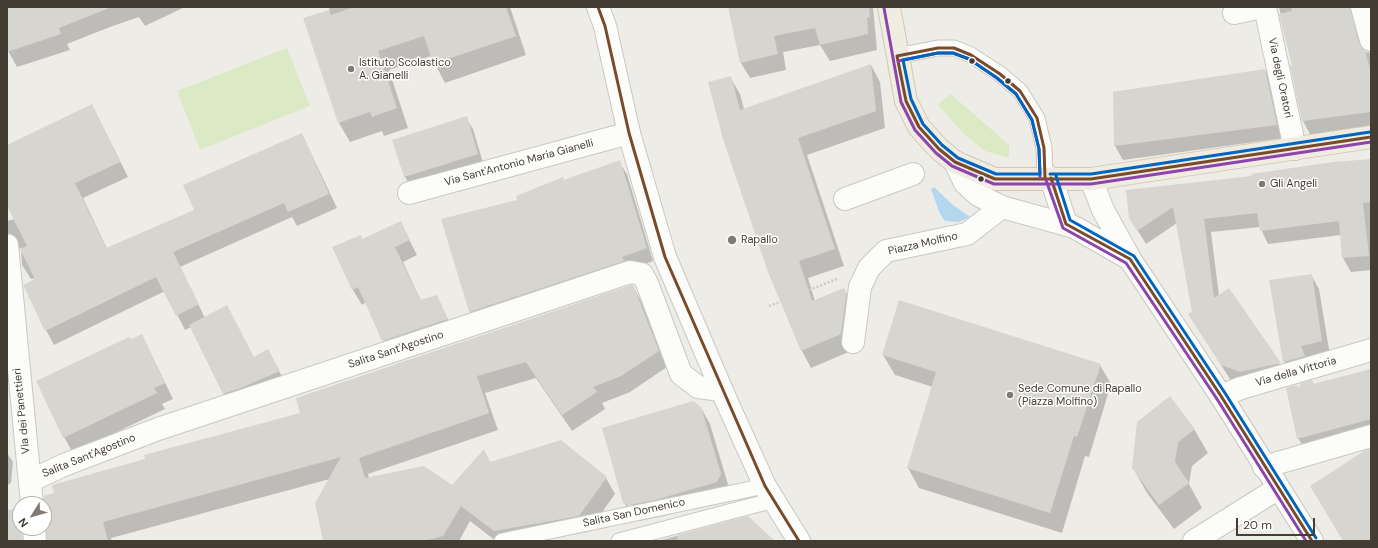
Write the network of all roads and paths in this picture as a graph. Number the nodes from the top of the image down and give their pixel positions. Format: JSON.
{"nodes":[{"id":1,"x":598,"y":7,"type":"edge"},
{"id":2,"x":889,"y":7,"type":"edge"},
{"id":3,"x":1264,"y":7,"type":"edge"},
{"id":4,"x":1362,"y":7,"type":"edge"},
{"id":5,"x":1234,"y":13,"type":"dead end"},
{"id":6,"x":1371,"y":40,"type":"edge"},
{"id":7,"x":897,"y":56,"type":"junction"},
{"id":8,"x":629,"y":133,"type":"junction"},
{"id":9,"x":1371,"y":137,"type":"edge"},
{"id":10,"x":1295,"y":149,"type":"junction"},
{"id":11,"x":955,"y":162,"type":"junction"},
{"id":12,"x":913,"y":174,"type":"dead end"},
{"id":13,"x":1048,"y":178,"type":"junction"},
{"id":14,"x":1091,"y":180,"type":"junction"},
{"id":15,"x":409,"y":193,"type":"dead end"},
{"id":16,"x":845,"y":199,"type":"dead end"},
{"id":17,"x":1002,"y":207,"type":"junction"},
{"id":18,"x":1066,"y":224,"type":"junction"},
{"id":19,"x":7,"y":245,"type":"edge"},
{"id":20,"x":1130,"y":259,"type":"junction"},
{"id":21,"x":843,"y":276,"type":"dead end"},
{"id":22,"x":809,"y":290,"type":"dead end"},
{"id":23,"x":780,"y":302,"type":"dead end"},
{"id":24,"x":769,"y":306,"type":"dead end"},
{"id":25,"x":853,"y":342,"type":"dead end"},
{"id":26,"x":1371,"y":350,"type":"edge"},
{"id":27,"x":721,"y":390,"type":"junction"},
{"id":28,"x":1221,"y":396,"type":"junction"},
{"id":29,"x":1371,"y":436,"type":"edge"},
{"id":30,"x":1264,"y":467,"type":"junction"},
{"id":31,"x":30,"y":481,"type":"junction"},
{"id":32,"x":1277,"y":488,"type":"junction"},
{"id":33,"x":770,"y":493,"type":"junction"},
{"id":34,"x":31,"y":496,"type":"edge"},
{"id":35,"x":628,"y":540,"type":"edge"},
{"id":36,"x":502,"y":541,"type":"edge"},
{"id":37,"x":799,"y":541,"type":"edge"},
{"id":38,"x":1194,"y":541,"type":"edge"},
{"id":39,"x":1312,"y":541,"type":"edge"}],
"edges":[{"from":1,"to":8,"type":"street"},
{"from":2,"to":7,"type":"main road"},
{"from":3,"to":5,"type":"street"},
{"from":3,"to":10,"type":"street","name":"Via degli Oratori"},
{"from":4,"to":6,"type":"street"},
{"from":7,"to":11,"type":"main road"},
{"from":7,"to":13,"type":"lane"},
{"from":8,"to":15,"type":"street","name":"Via Sant'Antonio Maria Gianelli"},
{"from":8,"to":27,"type":"street"},
{"from":9,"to":10,"type":"main road"},
{"from":10,"to":14,"type":"main road"},
{"from":11,"to":13,"type":"main road"},
{"from":11,"to":17,"type":"street"},
{"from":12,"to":16,"type":"street"},
{"from":13,"to":14,"type":"main road"},
{"from":13,"to":18,"type":"street"},
{"from":14,"to":20,"type":"street"},
{"from":17,"to":18,"type":"street"},
{"from":17,"to":25,"type":"street","name":"Piazza Molfino"},
{"from":18,"to":20,"type":"street"},
{"from":19,"to":31,"type":"street","name":"Via dei Panettieri"},
{"from":20,"to":28,"type":"street"},
{"from":21,"to":22,"type":"path"},
{"from":23,"to":24,"type":"path"},
{"from":26,"to":28,"type":"street","name":"Via della Vittoria"},
{"from":27,"to":31,"type":"street","name":"Salita Sant'Agostino"},
{"from":27,"to":33,"type":"street"},
{"from":28,"to":30,"type":"street"},
{"from":29,"to":30,"type":"street"},
{"from":30,"to":32,"type":"street"},
{"from":31,"to":34,"type":"street","name":"Salita Sant'Agostino"},
{"from":32,"to":38,"type":"street"},
{"from":32,"to":39,"type":"street"},
{"from":33,"to":35,"type":"lane"},
{"from":33,"to":36,"type":"lane","name":"Salita San Domenico"},
{"from":33,"to":37,"type":"street"}]}
